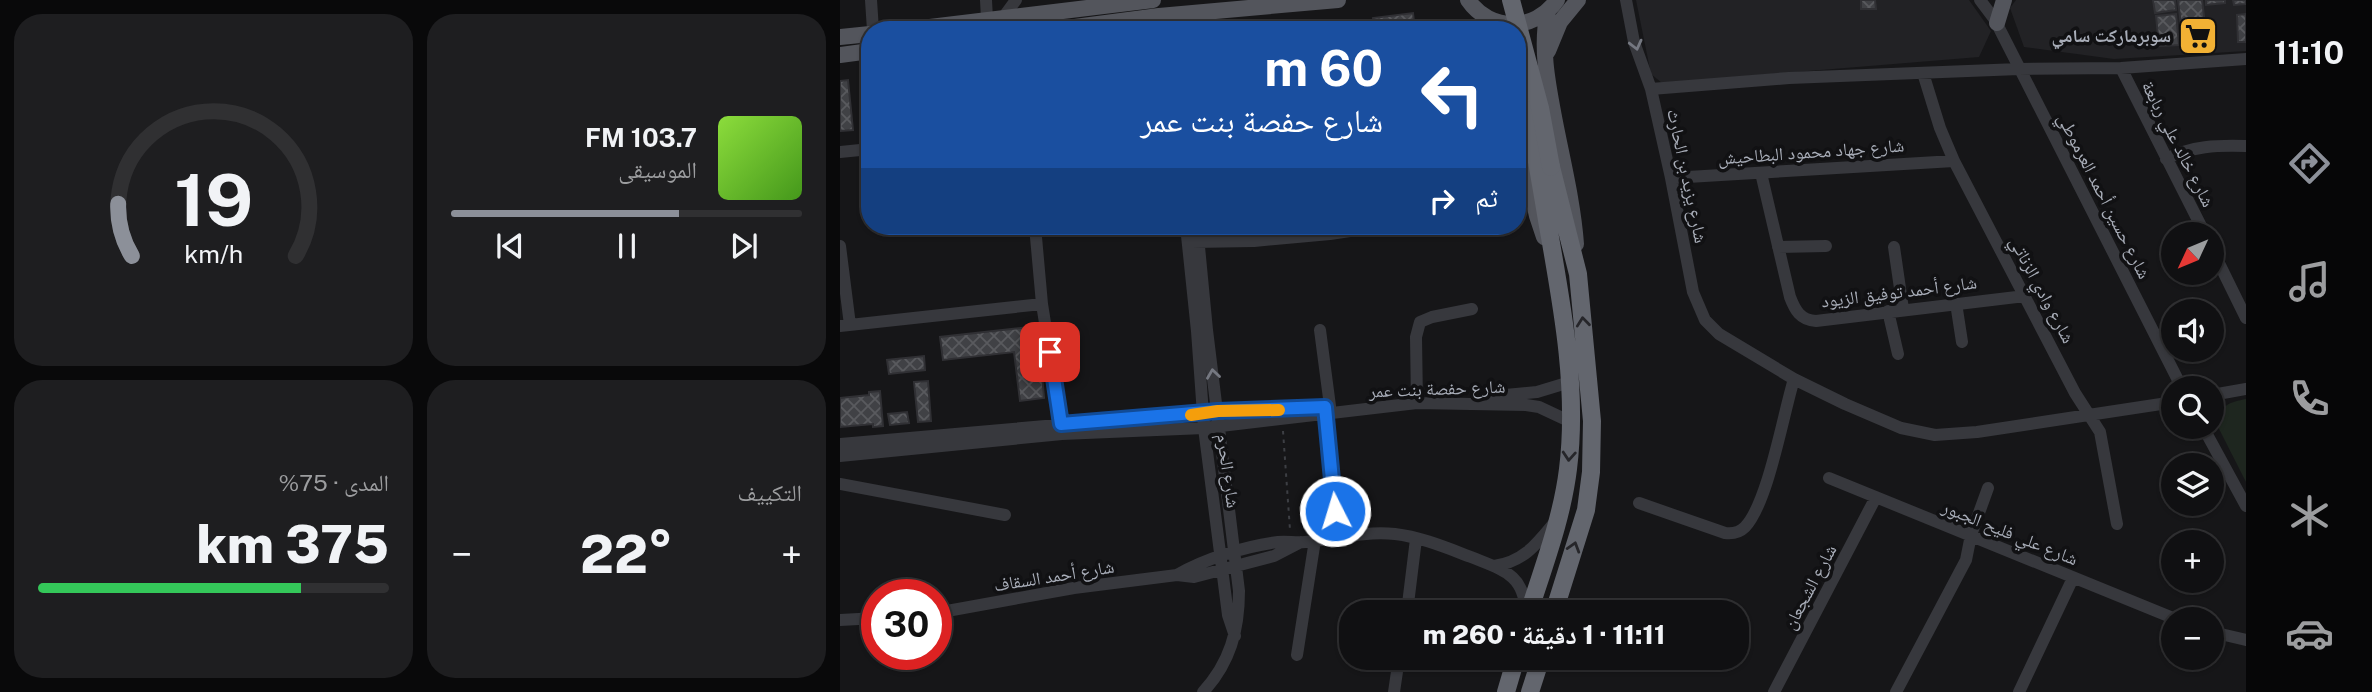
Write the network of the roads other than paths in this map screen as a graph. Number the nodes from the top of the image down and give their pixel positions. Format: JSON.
{"nodes":[{"id":1,"x":871,"y":0,"type":"edge"},
{"id":2,"x":986,"y":0,"type":"edge"},
{"id":3,"x":1016,"y":0,"type":"edge"},
{"id":4,"x":1153,"y":0,"type":"edge"},
{"id":5,"x":1338,"y":0,"type":"edge"},
{"id":6,"x":1468,"y":0,"type":"edge"},
{"id":7,"x":1499,"y":0,"type":"edge"},
{"id":8,"x":1511,"y":0,"type":"edge"},
{"id":9,"x":1578,"y":0,"type":"edge"},
{"id":10,"x":1626,"y":0,"type":"edge"},
{"id":11,"x":1980,"y":0,"type":"edge"},
{"id":12,"x":1994,"y":0,"type":"edge"},
{"id":13,"x":2004,"y":0,"type":"edge"},
{"id":14,"x":1061,"y":6,"type":"edge"},
{"id":15,"x":1553,"y":6,"type":"edge"},
{"id":16,"x":995,"y":19,"type":"junction"},
{"id":17,"x":872,"y":21,"type":"edge"},
{"id":18,"x":979,"y":21,"type":"edge"},
{"id":19,"x":1180,"y":21,"type":"edge"},
{"id":20,"x":1485,"y":21,"type":"edge"},
{"id":21,"x":1505,"y":21,"type":"edge"},
{"id":22,"x":1517,"y":21,"type":"edge"},
{"id":23,"x":1996,"y":21,"type":"junction"},
{"id":24,"x":1526,"y":23,"type":"edge"},
{"id":25,"x":861,"y":35,"type":"edge"},
{"id":26,"x":840,"y":37,"type":"edge"},
{"id":27,"x":861,"y":52,"type":"edge"},
{"id":28,"x":1526,"y":52,"type":"edge"},
{"id":29,"x":840,"y":55,"type":"edge"},
{"id":30,"x":1526,"y":56,"type":"edge"},
{"id":31,"x":2246,"y":60,"type":"edge"},
{"id":32,"x":1545,"y":64,"type":"junction"},
{"id":33,"x":2121,"y":68,"type":"junction"},
{"id":34,"x":2019,"y":69,"type":"junction"},
{"id":35,"x":1923,"y":73,"type":"junction"},
{"id":36,"x":1651,"y":89,"type":"junction"},
{"id":37,"x":1526,"y":102,"type":"edge"},
{"id":38,"x":2246,"y":146,"type":"edge"},
{"id":39,"x":861,"y":150,"type":"edge"},
{"id":40,"x":840,"y":152,"type":"edge"},
{"id":41,"x":2166,"y":159,"type":"junction"},
{"id":42,"x":1954,"y":161,"type":"junction"},
{"id":43,"x":1526,"y":167,"type":"edge"},
{"id":44,"x":1545,"y":168,"type":"junction"},
{"id":45,"x":1761,"y":173,"type":"junction"},
{"id":46,"x":1671,"y":178,"type":"junction"},
{"id":47,"x":2199,"y":222,"type":"edge"},
{"id":48,"x":1036,"y":235,"type":"edge"},
{"id":49,"x":1190,"y":235,"type":"edge"},
{"id":50,"x":1195,"y":235,"type":"edge"},
{"id":51,"x":1319,"y":235,"type":"edge"},
{"id":52,"x":1193,"y":242,"type":"junction"},
{"id":53,"x":1826,"y":246,"type":"dead end"},
{"id":54,"x":1779,"y":247,"type":"junction"},
{"id":55,"x":1894,"y":247,"type":"dead end"},
{"id":56,"x":840,"y":248,"type":"edge"},
{"id":57,"x":1556,"y":272,"type":"junction"},
{"id":58,"x":2224,"y":272,"type":"edge"},
{"id":59,"x":1578,"y":274,"type":"junction"},
{"id":60,"x":2025,"y":296,"type":"junction"},
{"id":61,"x":1956,"y":303,"type":"junction"},
{"id":62,"x":1042,"y":304,"type":"junction"},
{"id":63,"x":1472,"y":309,"type":"dead end"},
{"id":64,"x":1903,"y":309,"type":"junction"},
{"id":65,"x":2244,"y":309,"type":"edge"},
{"id":66,"x":1888,"y":311,"type":"junction"},
{"id":67,"x":845,"y":326,"type":"edge"},
{"id":68,"x":1320,"y":330,"type":"dead end"},
{"id":69,"x":1202,"y":331,"type":"junction"},
{"id":70,"x":1962,"y":342,"type":"dead end"},
{"id":71,"x":1898,"y":354,"type":"dead end"},
{"id":72,"x":2176,"y":376,"type":"edge"},
{"id":73,"x":1794,"y":379,"type":"junction"},
{"id":74,"x":1570,"y":382,"type":"junction"},
{"id":75,"x":2246,"y":389,"type":"edge"},
{"id":76,"x":2224,"y":393,"type":"edge"},
{"id":77,"x":1417,"y":400,"type":"junction"},
{"id":78,"x":2161,"y":404,"type":"edge"},
{"id":79,"x":1327,"y":409,"type":"junction"},
{"id":80,"x":1218,"y":411,"type":"junction"},
{"id":81,"x":1203,"y":414,"type":"junction"},
{"id":82,"x":2090,"y":415,"type":"junction"},
{"id":83,"x":1571,"y":422,"type":"junction"},
{"id":84,"x":1219,"y":427,"type":"junction"},
{"id":85,"x":1204,"y":428,"type":"junction"},
{"id":86,"x":1062,"y":429,"type":"junction"},
{"id":87,"x":2210,"y":439,"type":"edge"},
{"id":88,"x":840,"y":444,"type":"edge"},
{"id":89,"x":840,"y":456,"type":"edge"},
{"id":90,"x":1829,"y":478,"type":"dead end"},
{"id":91,"x":840,"y":484,"type":"edge"},
{"id":92,"x":1989,"y":488,"type":"dead end"},
{"id":93,"x":1876,"y":497,"type":"junction"},
{"id":94,"x":1639,"y":503,"type":"dead end"},
{"id":95,"x":2246,"y":506,"type":"edge"},
{"id":96,"x":1005,"y":515,"type":"dead end"},
{"id":97,"x":1558,"y":517,"type":"junction"},
{"id":98,"x":2117,"y":524,"type":"dead end"},
{"id":99,"x":1971,"y":535,"type":"junction"},
{"id":100,"x":1337,"y":536,"type":"junction"},
{"id":101,"x":1416,"y":539,"type":"junction"},
{"id":102,"x":1315,"y":540,"type":"junction"},
{"id":103,"x":1296,"y":542,"type":"junction"},
{"id":104,"x":1228,"y":555,"type":"junction"},
{"id":105,"x":1494,"y":566,"type":"junction"},
{"id":106,"x":1230,"y":569,"type":"junction"},
{"id":107,"x":1177,"y":575,"type":"junction"},
{"id":108,"x":2073,"y":578,"type":"junction"},
{"id":109,"x":1408,"y":600,"type":"edge"},
{"id":110,"x":1525,"y":600,"type":"edge"},
{"id":111,"x":1531,"y":600,"type":"edge"},
{"id":112,"x":1559,"y":600,"type":"edge"},
{"id":113,"x":952,"y":610,"type":"edge"},
{"id":114,"x":2161,"y":613,"type":"edge"},
{"id":115,"x":861,"y":619,"type":"edge"},
{"id":116,"x":840,"y":620,"type":"edge"},
{"id":117,"x":2224,"y":635,"type":"edge"},
{"id":118,"x":2246,"y":640,"type":"edge"},
{"id":119,"x":1297,"y":655,"type":"dead end"},
{"id":120,"x":1397,"y":670,"type":"edge"},
{"id":121,"x":1512,"y":670,"type":"edge"},
{"id":122,"x":1537,"y":670,"type":"edge"},
{"id":123,"x":1203,"y":692,"type":"edge"},
{"id":124,"x":1394,"y":692,"type":"edge"},
{"id":125,"x":1506,"y":692,"type":"edge"},
{"id":126,"x":1530,"y":692,"type":"edge"},
{"id":127,"x":1774,"y":692,"type":"edge"},
{"id":128,"x":1896,"y":692,"type":"edge"},
{"id":129,"x":2020,"y":692,"type":"edge"}],
"edges":[{"from":1,"to":17,"type":"street"},
{"from":2,"to":16,"type":"street"},
{"from":3,"to":16,"type":"street"},
{"from":4,"to":14,"type":"main road"},
{"from":5,"to":19,"type":"main road"},
{"from":6,"to":20,"type":"main road"},
{"from":7,"to":21,"type":"highway"},
{"from":8,"to":22,"type":"highway","bridge":true},
{"from":9,"to":32,"type":"main road"},
{"from":10,"to":36,"type":"street","one_way":true},
{"from":11,"to":23,"type":"street","name":"شارع حسين أحمد العرموطي"},
{"from":12,"to":23,"type":"street","name":"شارع حسين أحمد العرموطي"},
{"from":13,"to":23,"type":"main road"},
{"from":14,"to":16,"type":"main road"},
{"from":15,"to":24,"type":"main road"},
{"from":15,"to":32,"type":"main road"},
{"from":16,"to":18,"type":"main road"},
{"from":23,"to":34,"type":"street","name":"شارع حسين أحمد العرموطي"},
{"from":25,"to":26,"type":"main road"},
{"from":27,"to":29,"type":"main road"},
{"from":28,"to":32,"type":"main road"},
{"from":30,"to":44,"type":"highway","bridge":true},
{"from":31,"to":33,"type":"street","name":"شارع يزيد بن الحارث"},
{"from":32,"to":59,"type":"main road"},
{"from":33,"to":34,"type":"street","name":"شارع يزيد بن الحارث"},
{"from":33,"to":41,"type":"street","name":"شارع خالد علي ربابعة"},
{"from":34,"to":35,"type":"street","name":"شارع يزيد بن الحارث"},
{"from":34,"to":72,"type":"street","name":"شارع حسين أحمد العرموطي"},
{"from":35,"to":36,"type":"street","name":"شارع يزيد بن الحارث"},
{"from":35,"to":42,"type":"street","name":"شارع وادي الزناتي"},
{"from":36,"to":46,"type":"street","name":"شارع يزيد بن الحارث"},
{"from":37,"to":44,"type":"highway"},
{"from":38,"to":41,"type":"street"},
{"from":39,"to":40,"type":"street"},
{"from":41,"to":47,"type":"street","name":"شارع خالد علي ربابعة"},
{"from":42,"to":45,"type":"street","name":"شارع جهاد محمود البطاحيش"},
{"from":42,"to":60,"type":"street","name":"شارع وادي الزناتي"},
{"from":43,"to":57,"type":"main road"},
{"from":44,"to":57,"type":"highway"},
{"from":44,"to":59,"type":"highway"},
{"from":45,"to":46,"type":"street","name":"شارع جهاد محمود البطاحيش"},
{"from":45,"to":54,"type":"street","name":"شارع أحمد توفيق الزيود"},
{"from":46,"to":73,"type":"street","name":"شارع يزيد بن الحارث"},
{"from":48,"to":62,"type":"street"},
{"from":49,"to":52,"type":"street","name":"شارع الحرم"},
{"from":50,"to":52,"type":"street","name":"شارع الحرم"},
{"from":51,"to":52,"type":"street"},
{"from":52,"to":69,"type":"street","name":"شارع الحرم"},
{"from":53,"to":54,"type":"street"},
{"from":54,"to":66,"type":"street","name":"شارع أحمد توفيق الزيود"},
{"from":55,"to":64,"type":"street"},
{"from":56,"to":67,"type":"street"},
{"from":57,"to":74,"type":"highway"},
{"from":58,"to":65,"type":"street"},
{"from":112,"to":59,"type":"highway","one_way":true},
{"from":60,"to":61,"type":"street","name":"شارع أحمد توفيق الزيود"},
{"from":60,"to":82,"type":"street","name":"شارع وادي الزناتي"},
{"from":61,"to":64,"type":"street","name":"شارع أحمد توفيق الزيود"},
{"from":61,"to":70,"type":"street"},
{"from":62,"to":67,"type":"street"},
{"from":62,"to":86,"type":"street"},
{"from":63,"to":77,"type":"street"},
{"from":64,"to":66,"type":"street","name":"شارع أحمد توفيق الزيود"},
{"from":66,"to":71,"type":"street"},
{"from":68,"to":79,"type":"street"},
{"from":80,"to":69,"type":"street","name":"شارع الحرم","one_way":true},
{"from":69,"to":81,"type":"street","name":"شارع الحرم"},
{"from":73,"to":82,"type":"street","name":"شارع يزيد بن الحارث"},
{"from":73,"to":94,"type":"street"},
{"from":74,"to":77,"type":"street","name":"شارع حفصة بنت عمر"},
{"from":74,"to":83,"type":"highway"},
{"from":75,"to":76,"type":"street"},
{"from":77,"to":79,"type":"street","name":"شارع حفصة بنت عمر"},
{"from":77,"to":83,"type":"street","name":"شارع حفصة بنت عمر"},
{"from":78,"to":82,"type":"street","name":"شارع يزيد بن الحارث"},
{"from":79,"to":80,"type":"street","name":"شارع حفصة بنت عمر"},
{"from":79,"to":84,"type":"street","name":"شارع حفصة بنت عمر"},
{"from":79,"to":100,"type":"street"},
{"from":80,"to":81,"type":"street","name":"شارع حفصة بنت عمر"},
{"from":80,"to":84,"type":"street","name":"شارع الحرم"},
{"from":81,"to":85,"type":"street","name":"شارع الحرم"},
{"from":81,"to":86,"type":"street","name":"شارع حفصة بنت عمر"},
{"from":82,"to":98,"type":"street","name":"شارع وادي الزناتي"},
{"from":83,"to":97,"type":"highway","one_way":true},
{"from":84,"to":85,"type":"street","name":"شارع حفصة بنت عمر"},
{"from":84,"to":104,"type":"street","name":"شارع الحرم"},
{"from":85,"to":86,"type":"street","name":"شارع حفصة بنت عمر"},
{"from":85,"to":104,"type":"street","name":"شارع الحرم"},
{"from":86,"to":88,"type":"street","name":"شارع حفصة بنت عمر"},
{"from":86,"to":89,"type":"street","name":"شارع حفصة بنت عمر"},
{"from":87,"to":95,"type":"street"},
{"from":90,"to":93,"type":"street","name":"شارع علي فليح الجبور"},
{"from":91,"to":96,"type":"street"},
{"from":92,"to":99,"type":"street"},
{"from":93,"to":99,"type":"street","name":"شارع علي فليح الجبور"},
{"from":93,"to":127,"type":"street","name":"شارع الشجعان"},
{"from":97,"to":105,"type":"street"},
{"from":97,"to":111,"type":"highway"},
{"from":99,"to":108,"type":"street","name":"شارع علي فليح الجبور"},
{"from":99,"to":128,"type":"street"},
{"from":100,"to":101,"type":"street","name":"شارع أحمد السقاف"},
{"from":100,"to":102,"type":"street","name":"شارع أحمد السقاف"},
{"from":101,"to":105,"type":"street","name":"شارع أحمد السقاف"},
{"from":101,"to":109,"type":"street"},
{"from":102,"to":103,"type":"street","name":"شارع أحمد السقاف"},
{"from":102,"to":119,"type":"street"},
{"from":103,"to":104,"type":"street","name":"شارع أحمد السقاف"},
{"from":103,"to":106,"type":"street","name":"شارع أحمد السقاف"},
{"from":104,"to":106,"type":"street","name":"شارع الحرم"},
{"from":104,"to":107,"type":"street","name":"شارع أحمد السقاف"},
{"from":105,"to":110,"type":"street","name":"شارع أحمد السقاف"},
{"from":106,"to":107,"type":"street","name":"شارع أحمد السقاف"},
{"from":106,"to":123,"type":"street","name":"شارع الحرم"},
{"from":107,"to":113,"type":"street","name":"شارع أحمد السقاف"},
{"from":108,"to":114,"type":"street","name":"شارع علي فليح الجبور"},
{"from":108,"to":129,"type":"street"},
{"from":115,"to":116,"type":"street"},
{"from":117,"to":118,"type":"street"},
{"from":120,"to":124,"type":"street"},
{"from":121,"to":125,"type":"highway"},
{"from":122,"to":126,"type":"highway"}]}
